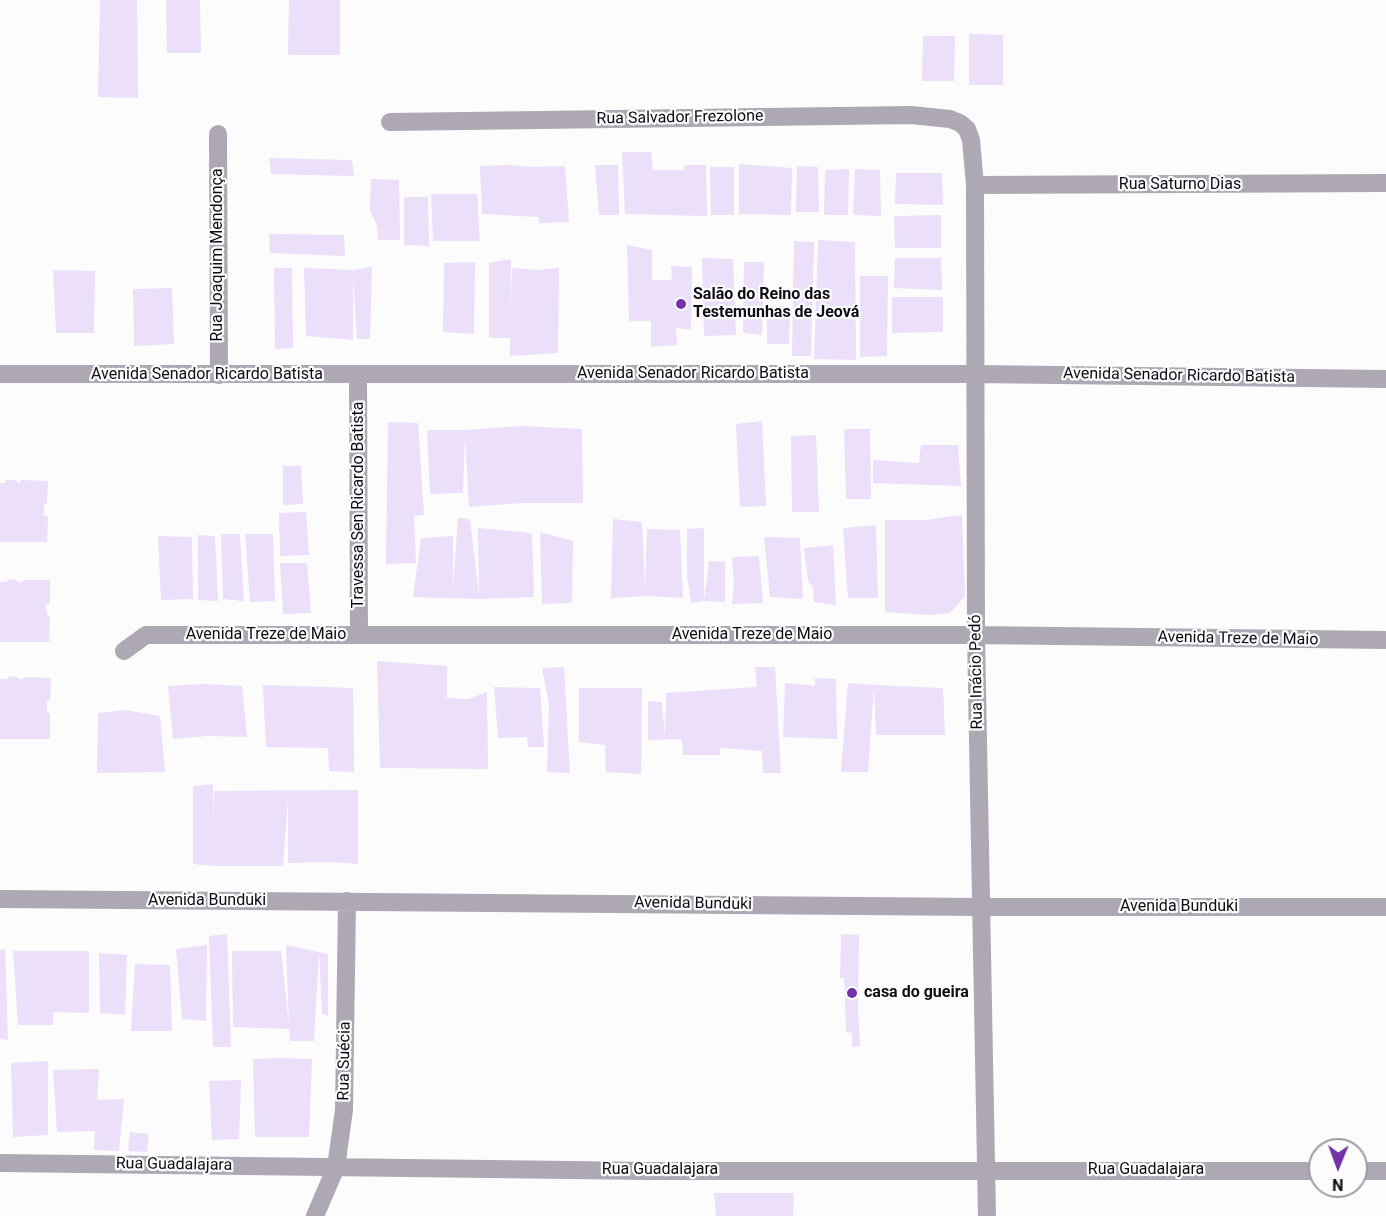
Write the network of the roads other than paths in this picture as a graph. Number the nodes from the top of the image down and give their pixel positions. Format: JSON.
{"nodes":[{"id":1,"x":390,"y":122,"type":"dead end"},
{"id":2,"x":967,"y":129,"type":"joint"},
{"id":3,"x":218,"y":134,"type":"dead end"},
{"id":4,"x":1386,"y":183,"type":"edge"},
{"id":5,"x":975,"y":185,"type":"junction"},
{"id":6,"x":0,"y":374,"type":"edge"},
{"id":7,"x":975,"y":374,"type":"junction"},
{"id":8,"x":219,"y":375,"type":"junction"},
{"id":9,"x":358,"y":375,"type":"junction"},
{"id":10,"x":1386,"y":379,"type":"edge"},
{"id":11,"x":359,"y":634,"type":"junction"},
{"id":12,"x":976,"y":635,"type":"junction"},
{"id":13,"x":1386,"y":640,"type":"edge"},
{"id":14,"x":124,"y":651,"type":"dead end"},
{"id":15,"x":0,"y":899,"type":"edge"},
{"id":16,"x":347,"y":902,"type":"junction"},
{"id":17,"x":980,"y":907,"type":"junction"},
{"id":18,"x":1386,"y":907,"type":"edge"},
{"id":19,"x":0,"y":1163,"type":"edge"},
{"id":20,"x":336,"y":1167,"type":"junction"},
{"id":21,"x":986,"y":1169,"type":"junction"},
{"id":22,"x":1308,"y":1171,"type":"edge"},
{"id":23,"x":1368,"y":1171,"type":"edge"},
{"id":24,"x":1386,"y":1171,"type":"edge"},
{"id":25,"x":315,"y":1216,"type":"edge"},
{"id":26,"x":987,"y":1216,"type":"edge"}],
"edges":[{"from":1,"to":2,"type":"street","name":"Rua Salvador Frezolone"},
{"from":2,"to":5,"type":"street","name":"Rua Inácio Pedó"},
{"from":3,"to":8,"type":"street","name":"Rua Joaquim Mendonça"},
{"from":4,"to":5,"type":"street","name":"Rua Saturno Dias"},
{"from":5,"to":7,"type":"street","name":"Rua Inácio Pedó"},
{"from":6,"to":8,"type":"street","name":"Avenida Senador Ricardo Batista"},
{"from":7,"to":9,"type":"street","name":"Avenida Senador Ricardo Batista"},
{"from":7,"to":10,"type":"street","name":"Avenida Senador Ricardo Batista"},
{"from":7,"to":12,"type":"street","name":"Rua Inácio Pedó"},
{"from":8,"to":9,"type":"street","name":"Avenida Senador Ricardo Batista"},
{"from":9,"to":11,"type":"street","name":"Travessa Sen Ricardo Batista"},
{"from":11,"to":12,"type":"street","name":"Avenida Treze de Maio"},
{"from":11,"to":14,"type":"street","name":"Avenida Treze de Maio"},
{"from":12,"to":13,"type":"street","name":"Avenida Treze de Maio"},
{"from":12,"to":17,"type":"street","name":"Rua Inácio Pedó"},
{"from":15,"to":16,"type":"street","name":"Avenida Bunduki"},
{"from":16,"to":17,"type":"street","name":"Avenida Bunduki"},
{"from":16,"to":20,"type":"street","name":"Rua Suécia"},
{"from":17,"to":18,"type":"street","name":"Avenida Bunduki"},
{"from":17,"to":21,"type":"street","name":"Rua Inácio Pedó"},
{"from":19,"to":20,"type":"street","name":"Rua Guadalajara"},
{"from":20,"to":21,"type":"street","name":"Rua Guadalajara"},
{"from":20,"to":25,"type":"street","name":"Rua Suécia"},
{"from":21,"to":22,"type":"street","name":"Rua Guadalajara"},
{"from":21,"to":26,"type":"street","name":"Rua Inácio Pedó"},
{"from":23,"to":24,"type":"street"}]}
